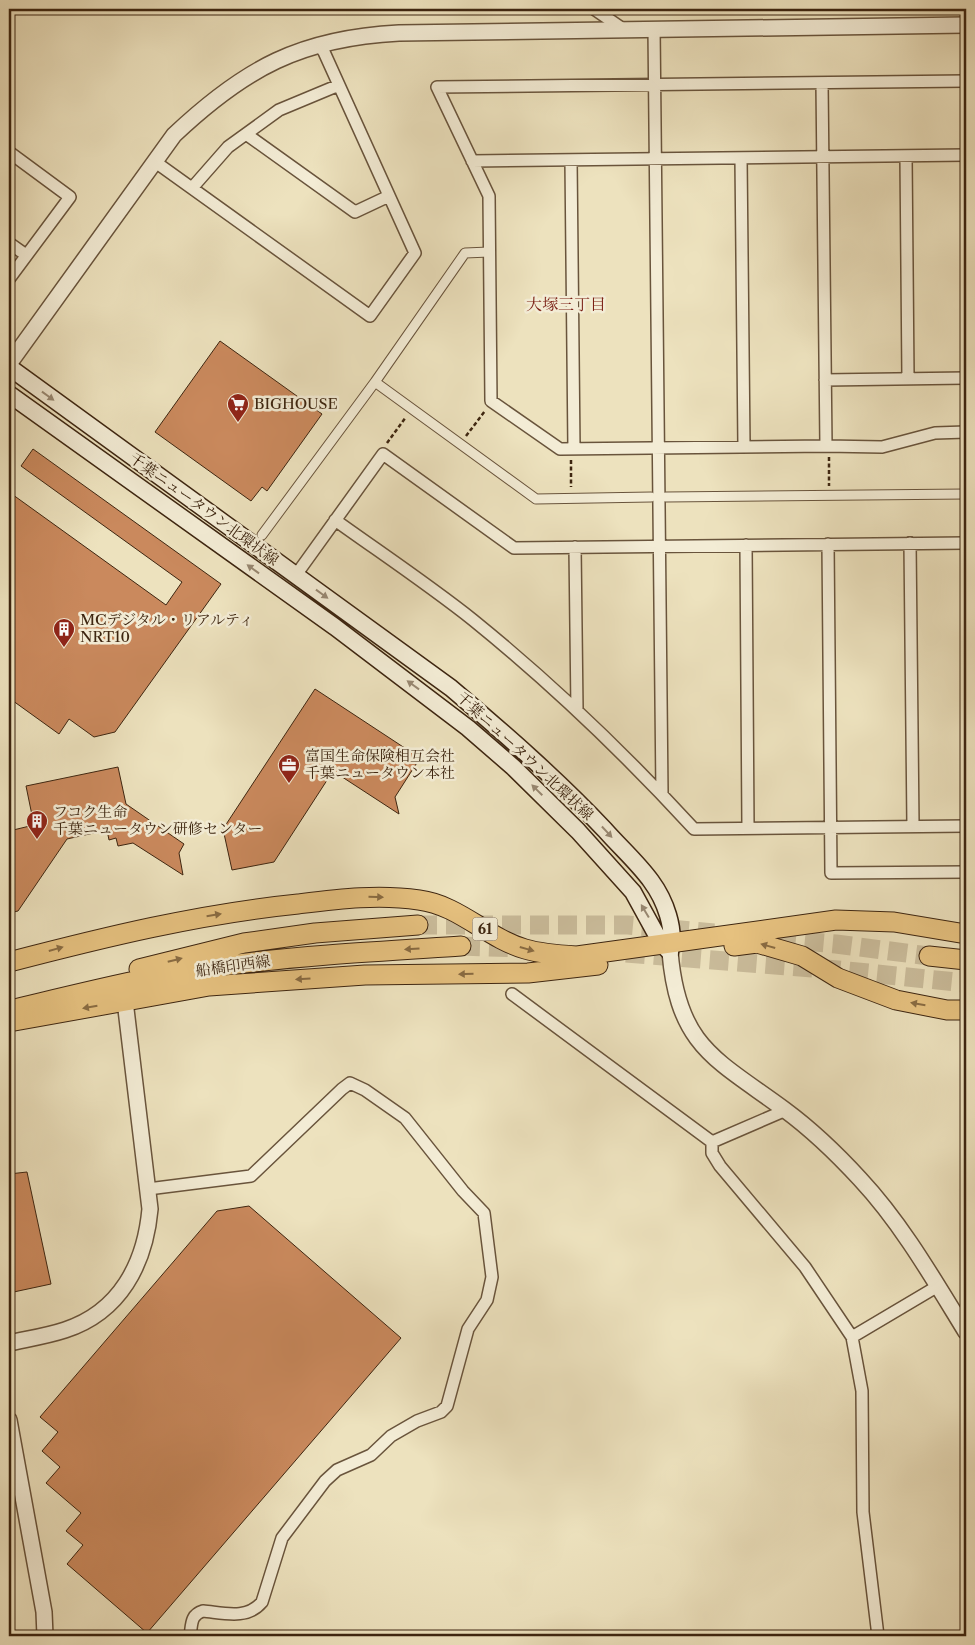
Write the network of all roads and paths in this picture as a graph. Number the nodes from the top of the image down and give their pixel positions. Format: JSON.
{"nodes":[{"id":1,"x":594,"y":9,"type":"edge"},
{"id":2,"x":966,"y":25,"type":"edge"},
{"id":3,"x":654,"y":28,"type":"junction"},
{"id":4,"x":624,"y":29,"type":"junction"},
{"id":5,"x":318,"y":45,"type":"junction"},
{"id":6,"x":966,"y":81,"type":"edge"},
{"id":7,"x":822,"y":83,"type":"junction"},
{"id":8,"x":339,"y":85,"type":"junction"},
{"id":9,"x":654,"y":85,"type":"junction"},
{"id":10,"x":246,"y":134,"type":"junction"},
{"id":11,"x":9,"y":152,"type":"edge"},
{"id":12,"x":966,"y":155,"type":"edge"},
{"id":13,"x":906,"y":156,"type":"junction"},
{"id":14,"x":823,"y":157,"type":"junction"},
{"id":15,"x":741,"y":158,"type":"junction"},
{"id":16,"x":655,"y":159,"type":"junction"},
{"id":17,"x":571,"y":160,"type":"junction"},
{"id":18,"x":154,"y":161,"type":"junction"},
{"id":19,"x":472,"y":161,"type":"junction"},
{"id":20,"x":192,"y":188,"type":"junction"},
{"id":21,"x":389,"y":196,"type":"junction"},
{"id":22,"x":9,"y":242,"type":"edge"},
{"id":23,"x":489,"y":252,"type":"junction"},
{"id":24,"x":26,"y":255,"type":"junction"},
{"id":25,"x":9,"y":279,"type":"edge"},
{"id":26,"x":9,"y":366,"type":"edge"},
{"id":27,"x":908,"y":378,"type":"junction"},
{"id":28,"x":966,"y":378,"type":"edge"},
{"id":29,"x":825,"y":380,"type":"junction"},
{"id":30,"x":375,"y":382,"type":"junction"},
{"id":31,"x":9,"y":394,"type":"edge"},
{"id":32,"x":491,"y":401,"type":"junction"},
{"id":33,"x":412,"y":409,"type":"junction"},
{"id":34,"x":966,"y":432,"type":"edge"},
{"id":35,"x":460,"y":444,"type":"junction"},
{"id":36,"x":826,"y":446,"type":"junction"},
{"id":37,"x":744,"y":447,"type":"junction"},
{"id":38,"x":658,"y":448,"type":"junction"},
{"id":39,"x":572,"y":449,"type":"junction"},
{"id":40,"x":383,"y":454,"type":"junction"},
{"id":41,"x":966,"y":494,"type":"edge"},
{"id":42,"x":829,"y":495,"type":"junction"},
{"id":43,"x":651,"y":497,"type":"dead end"},
{"id":44,"x":666,"y":497,"type":"dead end"},
{"id":45,"x":572,"y":498,"type":"junction"},
{"id":46,"x":335,"y":520,"type":"junction"},
{"id":47,"x":262,"y":535,"type":"dead end"},
{"id":48,"x":966,"y":543,"type":"edge"},
{"id":49,"x":828,"y":544,"type":"junction"},
{"id":50,"x":910,"y":544,"type":"junction"},
{"id":51,"x":746,"y":545,"type":"junction"},
{"id":52,"x":659,"y":546,"type":"junction"},
{"id":53,"x":575,"y":547,"type":"junction"},
{"id":54,"x":293,"y":573,"type":"junction"},
{"id":55,"x":278,"y":587,"type":"junction"},
{"id":56,"x":577,"y":710,"type":"junction"},
{"id":57,"x":662,"y":794,"type":"junction"},
{"id":58,"x":913,"y":826,"type":"junction"},
{"id":59,"x":966,"y":826,"type":"edge"},
{"id":60,"x":830,"y":827,"type":"junction"},
{"id":61,"x":748,"y":828,"type":"junction"},
{"id":62,"x":966,"y":872,"type":"edge"},
{"id":63,"x":418,"y":925,"type":"tunnel mouth"},
{"id":64,"x":966,"y":934,"type":"edge"},
{"id":65,"x":461,"y":946,"type":"tunnel mouth"},
{"id":66,"x":668,"y":946,"type":"junction"},
{"id":67,"x":929,"y":956,"type":"tunnel mouth"},
{"id":68,"x":966,"y":960,"type":"edge"},
{"id":69,"x":9,"y":962,"type":"edge"},
{"id":70,"x":512,"y":994,"type":"dead end"},
{"id":71,"x":125,"y":1001,"type":"junction"},
{"id":72,"x":9,"y":1002,"type":"edge"},
{"id":73,"x":9,"y":1010,"type":"edge"},
{"id":74,"x":966,"y":1010,"type":"edge"},
{"id":75,"x":9,"y":1022,"type":"edge"},
{"id":76,"x":786,"y":1110,"type":"junction"},
{"id":77,"x":712,"y":1142,"type":"junction"},
{"id":78,"x":148,"y":1189,"type":"junction"},
{"id":79,"x":938,"y":1286,"type":"junction"},
{"id":80,"x":966,"y":1332,"type":"edge"},
{"id":81,"x":852,"y":1337,"type":"junction"},
{"id":82,"x":9,"y":1343,"type":"edge"},
{"id":83,"x":9,"y":1420,"type":"edge"},
{"id":84,"x":45,"y":1636,"type":"edge"},
{"id":85,"x":190,"y":1636,"type":"edge"},
{"id":86,"x":878,"y":1636,"type":"edge"}],
"edges":[{"from":1,"to":4,"type":"street"},
{"from":2,"to":3,"type":"street"},
{"from":3,"to":4,"type":"street"},
{"from":3,"to":9,"type":"street"},
{"from":4,"to":5,"type":"street"},
{"from":5,"to":8,"type":"street"},
{"from":5,"to":18,"type":"street"},
{"from":6,"to":7,"type":"street"},
{"from":7,"to":9,"type":"street"},
{"from":7,"to":14,"type":"street"},
{"from":8,"to":10,"type":"street"},
{"from":8,"to":21,"type":"street"},
{"from":9,"to":16,"type":"street"},
{"from":9,"to":19,"type":"street"},
{"from":10,"to":20,"type":"street"},
{"from":10,"to":21,"type":"street"},
{"from":11,"to":24,"type":"street"},
{"from":12,"to":13,"type":"street"},
{"from":13,"to":14,"type":"street"},
{"from":13,"to":27,"type":"street"},
{"from":14,"to":15,"type":"street"},
{"from":14,"to":29,"type":"street"},
{"from":15,"to":16,"type":"street"},
{"from":15,"to":37,"type":"street"},
{"from":16,"to":17,"type":"street"},
{"from":16,"to":38,"type":"street"},
{"from":17,"to":19,"type":"street"},
{"from":17,"to":39,"type":"street"},
{"from":18,"to":20,"type":"street"},
{"from":18,"to":26,"type":"street"},
{"from":19,"to":23,"type":"street"},
{"from":20,"to":21,"type":"street"},
{"from":22,"to":24,"type":"street"},
{"from":23,"to":30,"type":"street"},
{"from":23,"to":32,"type":"street"},
{"from":24,"to":25,"type":"street"},
{"from":26,"to":54,"type":"main road","name":"千葉ニュータウン北環状線","one_way":true},
{"from":27,"to":28,"type":"street"},
{"from":27,"to":29,"type":"street"},
{"from":29,"to":36,"type":"street"},
{"from":30,"to":33,"type":"street"},
{"from":30,"to":47,"type":"street"},
{"from":55,"to":31,"type":"main road","name":"千葉ニュータウン北環状線","one_way":true},
{"from":32,"to":35,"type":"path"},
{"from":32,"to":39,"type":"street"},
{"from":33,"to":35,"type":"street"},
{"from":33,"to":40,"type":"path"},
{"from":34,"to":36,"type":"street"},
{"from":35,"to":45,"type":"street"},
{"from":36,"to":37,"type":"street"},
{"from":36,"to":42,"type":"path"},
{"from":37,"to":38,"type":"street"},
{"from":38,"to":39,"type":"street"},
{"from":38,"to":52,"type":"street"},
{"from":39,"to":45,"type":"path"},
{"from":40,"to":46,"type":"street"},
{"from":40,"to":53,"type":"street"},
{"from":41,"to":42,"type":"street"},
{"from":42,"to":44,"type":"street"},
{"from":43,"to":45,"type":"street"},
{"from":46,"to":54,"type":"street"},
{"from":46,"to":56,"type":"street"},
{"from":48,"to":50,"type":"street"},
{"from":49,"to":50,"type":"street"},
{"from":49,"to":51,"type":"street"},
{"from":49,"to":60,"type":"street"},
{"from":50,"to":58,"type":"street"},
{"from":51,"to":52,"type":"street"},
{"from":51,"to":61,"type":"street"},
{"from":52,"to":53,"type":"street"},
{"from":52,"to":57,"type":"street"},
{"from":53,"to":56,"type":"street"},
{"from":54,"to":55,"type":"street"},
{"from":54,"to":66,"type":"main road","name":"千葉ニュータウン北環状線","one_way":true},
{"from":66,"to":55,"type":"main road","name":"千葉ニュータウン北環状線","one_way":true},
{"from":56,"to":57,"type":"street"},
{"from":57,"to":61,"type":"street"},
{"from":58,"to":59,"type":"street"},
{"from":58,"to":60,"type":"street"},
{"from":60,"to":61,"type":"street"},
{"from":60,"to":62,"type":"street"},
{"from":72,"to":63,"type":"main road","name":"船橋印西線","one_way":true},
{"from":64,"to":66,"type":"main road","number":"61"},
{"from":65,"to":73,"type":"main road","name":"船橋印西線","number":"61","one_way":true},
{"from":69,"to":66,"type":"main road","number":"61","one_way":true},
{"from":66,"to":71,"type":"main road","number":"61","one_way":true},
{"from":74,"to":66,"type":"main road","one_way":true},
{"from":66,"to":76,"type":"street"},
{"from":67,"to":68,"type":"main road"},
{"from":70,"to":77,"type":"street"},
{"from":71,"to":75,"type":"main road","number":"61","one_way":true},
{"from":71,"to":78,"type":"street"},
{"from":76,"to":77,"type":"street"},
{"from":76,"to":79,"type":"street"},
{"from":77,"to":81,"type":"street"},
{"from":78,"to":82,"type":"street"},
{"from":78,"to":85,"type":"street"},
{"from":79,"to":80,"type":"street"},
{"from":79,"to":81,"type":"street"},
{"from":81,"to":86,"type":"street"},
{"from":83,"to":84,"type":"street"}]}
